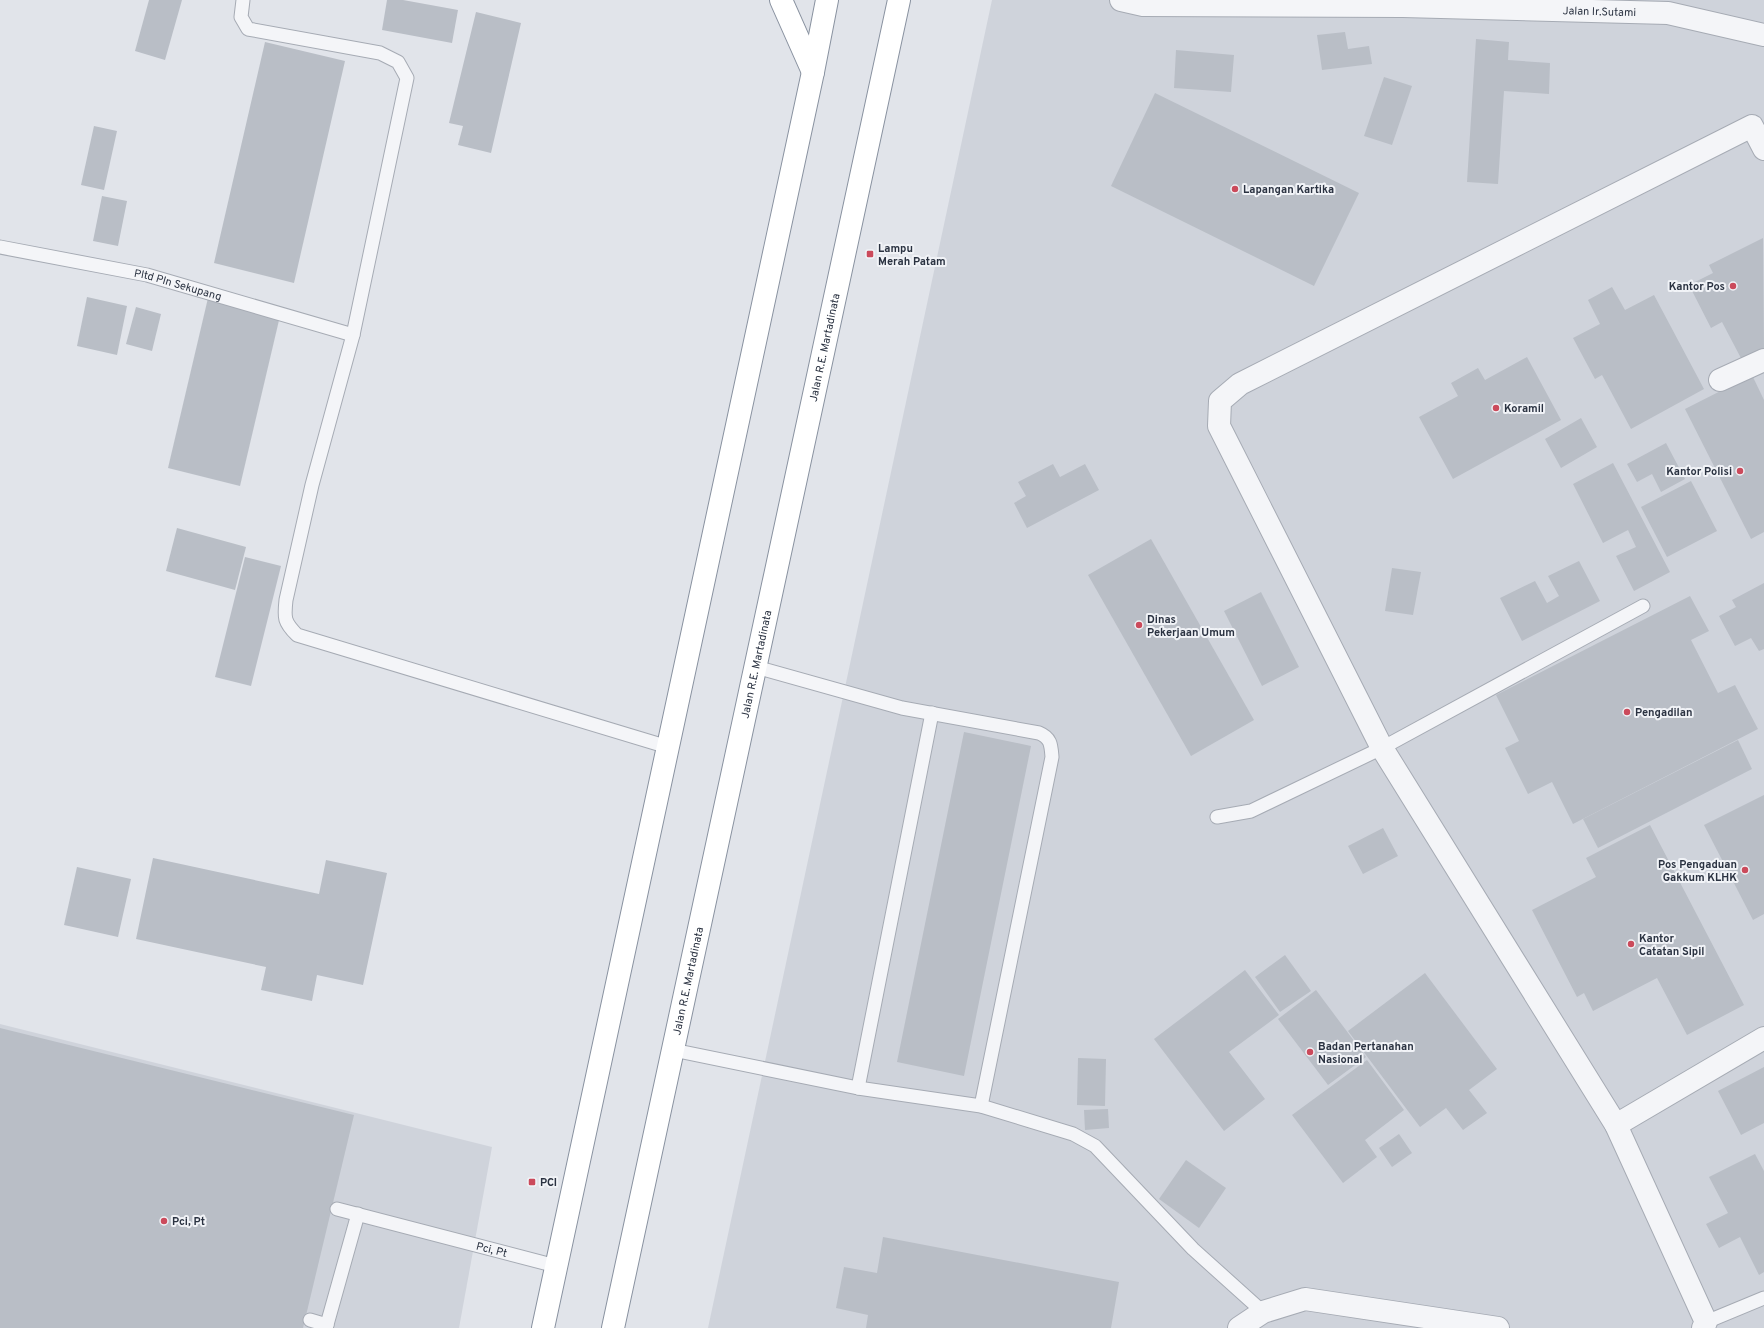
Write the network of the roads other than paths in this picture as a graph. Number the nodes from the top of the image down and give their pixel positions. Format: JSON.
{"nodes":[{"id":1,"x":243,"y":0,"type":"edge"},
{"id":2,"x":781,"y":0,"type":"edge"},
{"id":3,"x":827,"y":0,"type":"edge"},
{"id":4,"x":899,"y":0,"type":"edge"},
{"id":5,"x":1121,"y":0,"type":"edge"},
{"id":6,"x":1764,"y":35,"type":"edge"},
{"id":7,"x":813,"y":72,"type":"junction"},
{"id":8,"x":1764,"y":149,"type":"edge"},
{"id":9,"x":0,"y":247,"type":"edge"},
{"id":10,"x":353,"y":335,"type":"junction"},
{"id":11,"x":1764,"y":360,"type":"edge"},
{"id":12,"x":1720,"y":380,"type":"dead end"},
{"id":13,"x":1643,"y":606,"type":"dead end"},
{"id":14,"x":756,"y":667,"type":"junction"},
{"id":15,"x":932,"y":713,"type":"junction"},
{"id":16,"x":668,"y":748,"type":"junction"},
{"id":17,"x":1382,"y":748,"type":"junction"},
{"id":18,"x":1218,"y":817,"type":"dead end"},
{"id":19,"x":1764,"y":1038,"type":"edge"},
{"id":20,"x":673,"y":1050,"type":"junction"},
{"id":21,"x":858,"y":1088,"type":"junction"},
{"id":22,"x":981,"y":1106,"type":"junction"},
{"id":23,"x":1616,"y":1125,"type":"junction"},
{"id":24,"x":337,"y":1209,"type":"dead end"},
{"id":25,"x":358,"y":1214,"type":"junction"},
{"id":26,"x":556,"y":1266,"type":"junction"},
{"id":27,"x":1764,"y":1298,"type":"edge"},
{"id":28,"x":1263,"y":1312,"type":"junction"},
{"id":29,"x":310,"y":1320,"type":"dead end"},
{"id":30,"x":1704,"y":1325,"type":"edge"},
{"id":31,"x":326,"y":1326,"type":"edge"},
{"id":32,"x":543,"y":1328,"type":"edge"},
{"id":33,"x":613,"y":1328,"type":"edge"},
{"id":34,"x":1239,"y":1328,"type":"edge"},
{"id":35,"x":1498,"y":1328,"type":"edge"}],
"edges":[{"from":1,"to":10,"type":"lane"},
{"from":2,"to":7,"type":"highway"},
{"from":3,"to":7,"type":"highway"},
{"from":4,"to":14,"type":"highway","name":"Jalan R.E. Martadinata"},
{"from":5,"to":6,"type":"street","name":"Jalan Ir.Sutami"},
{"from":7,"to":16,"type":"highway"},
{"from":8,"to":17,"type":"street"},
{"from":9,"to":10,"type":"lane","name":"Pltd Pln Sekupang"},
{"from":10,"to":16,"type":"lane"},
{"from":11,"to":12,"type":"street"},
{"from":13,"to":17,"type":"lane"},
{"from":14,"to":15,"type":"lane"},
{"from":14,"to":20,"type":"highway","name":"Jalan R.E. Martadinata"},
{"from":15,"to":21,"type":"lane"},
{"from":15,"to":22,"type":"lane"},
{"from":16,"to":26,"type":"highway"},
{"from":17,"to":18,"type":"lane"},
{"from":17,"to":23,"type":"street"},
{"from":19,"to":23,"type":"street"},
{"from":20,"to":21,"type":"lane"},
{"from":20,"to":33,"type":"highway","name":"Jalan R.E. Martadinata"},
{"from":21,"to":22,"type":"lane"},
{"from":22,"to":28,"type":"lane"},
{"from":23,"to":30,"type":"street"},
{"from":24,"to":25,"type":"lane","name":"Pci, Pt"},
{"from":25,"to":26,"type":"lane","name":"Pci, Pt"},
{"from":25,"to":31,"type":"lane"},
{"from":26,"to":32,"type":"highway"},
{"from":27,"to":30,"type":"lane"},
{"from":28,"to":34,"type":"street"},
{"from":28,"to":35,"type":"street"},
{"from":29,"to":31,"type":"lane"}]}
